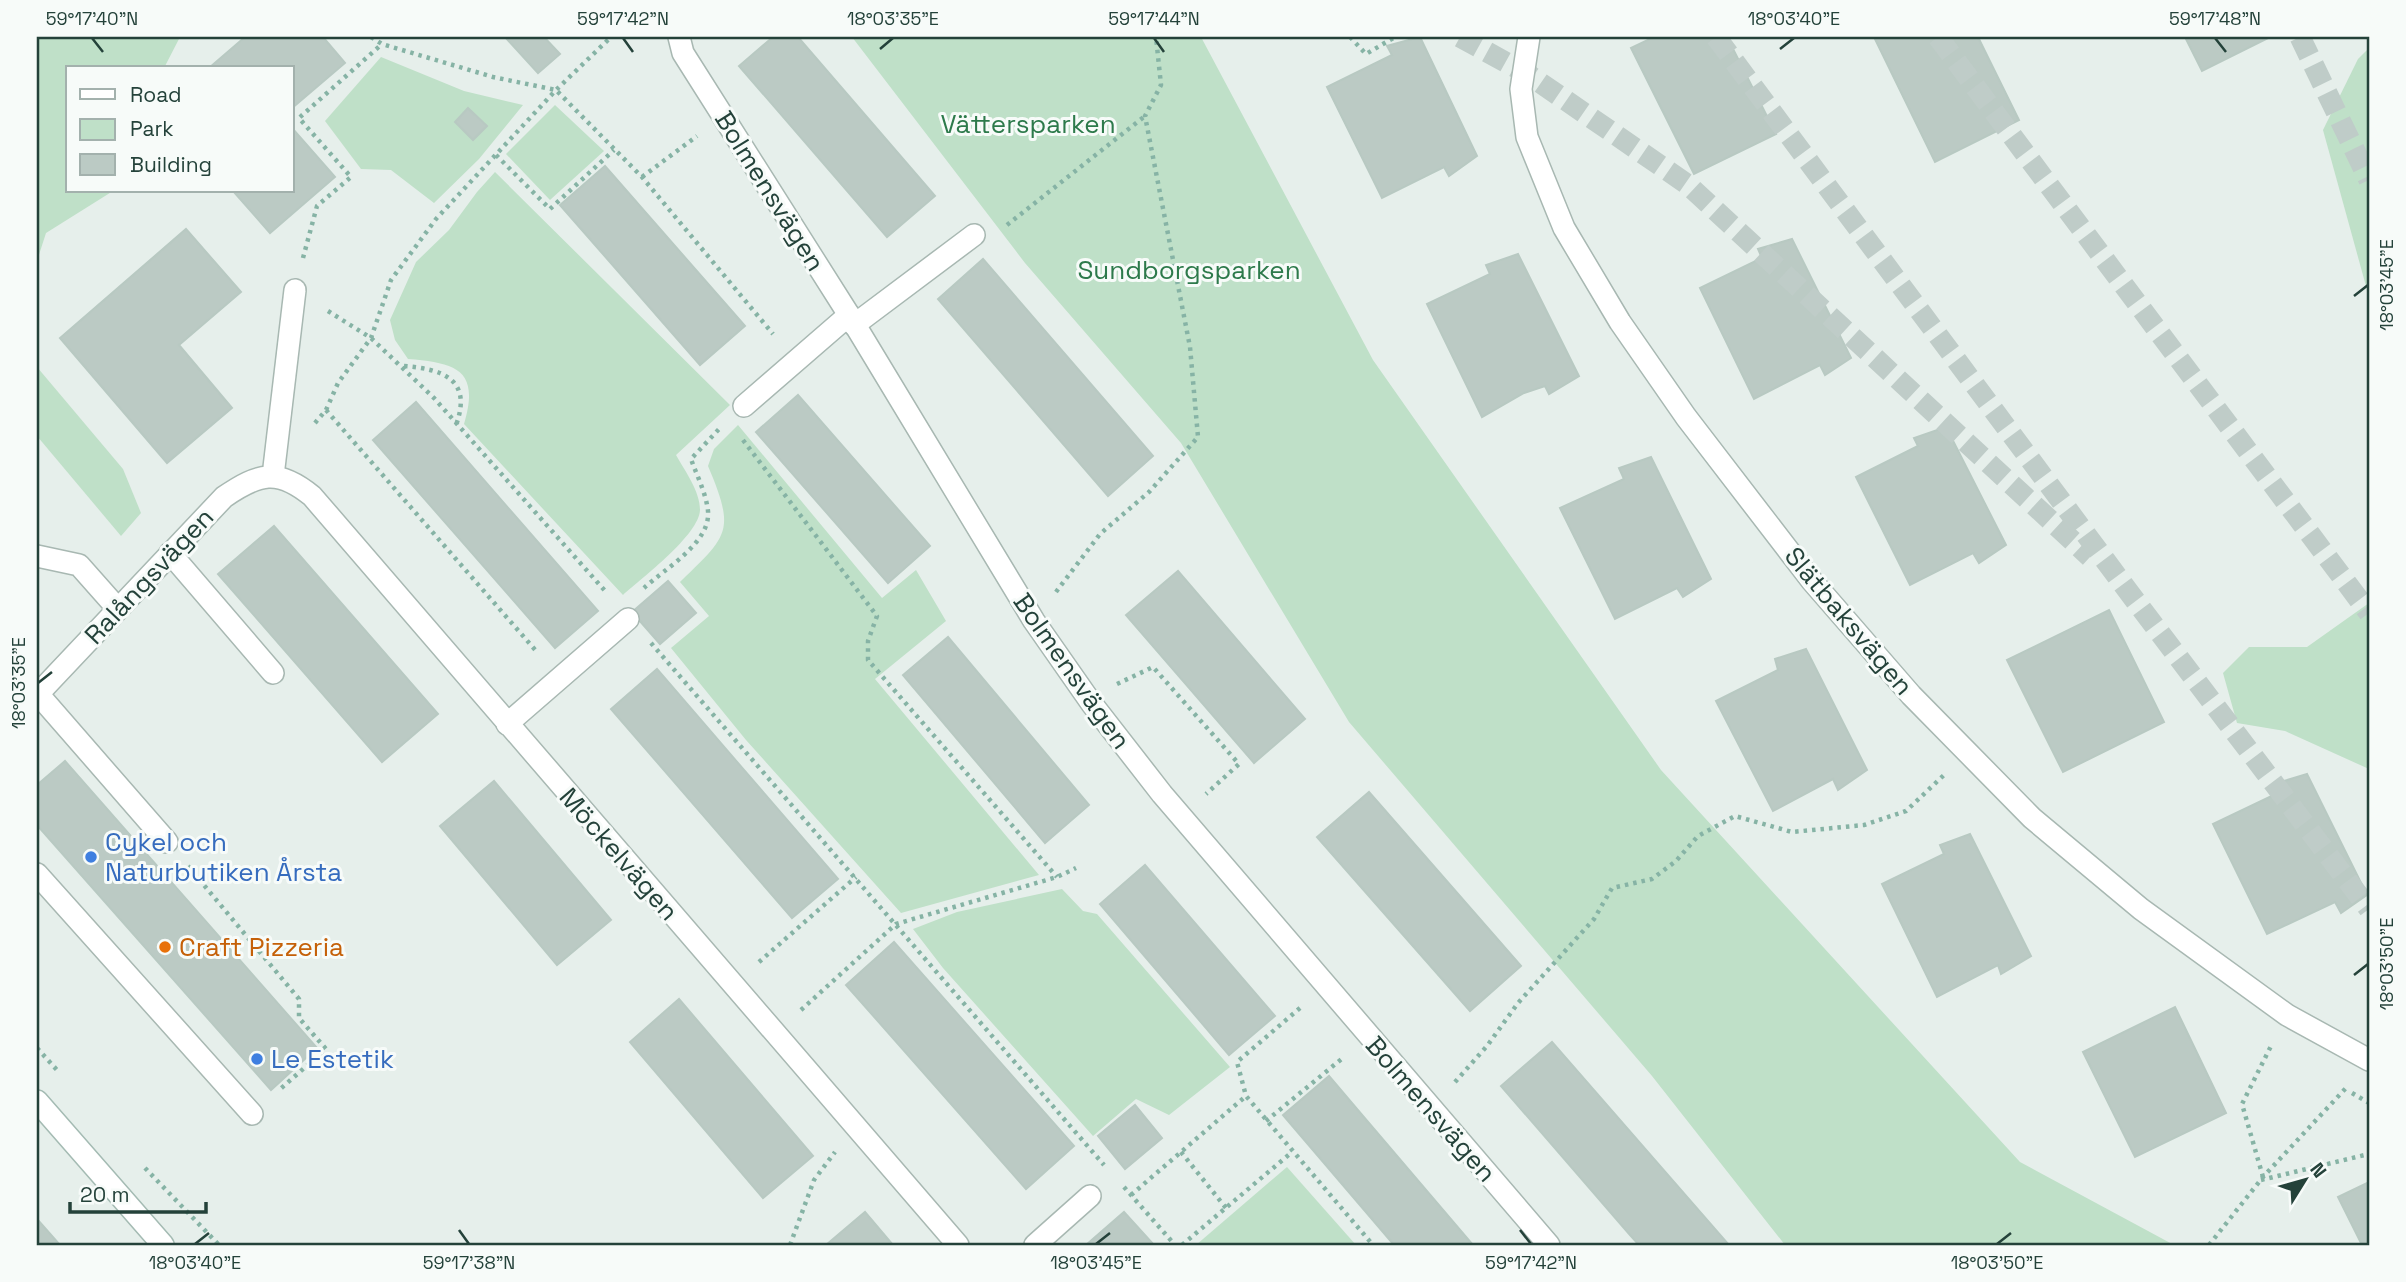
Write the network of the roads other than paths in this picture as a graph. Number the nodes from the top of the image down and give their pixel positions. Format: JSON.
{"nodes":[{"id":1,"x":679,"y":37,"type":"edge"},
{"id":2,"x":1530,"y":37,"type":"edge"},
{"id":3,"x":974,"y":235,"type":"road end"},
{"id":4,"x":295,"y":290,"type":"road end"},
{"id":5,"x":852,"y":320,"type":"junction"},
{"id":6,"x":744,"y":406,"type":"road end"},
{"id":7,"x":273,"y":476,"type":"junction"},
{"id":8,"x":170,"y":553,"type":"junction"},
{"id":9,"x":37,"y":556,"type":"edge"},
{"id":10,"x":118,"y":609,"type":"junction"},
{"id":11,"x":628,"y":619,"type":"dead end"},
{"id":12,"x":273,"y":673,"type":"dead end"},
{"id":13,"x":37,"y":694,"type":"edge"},
{"id":14,"x":507,"y":724,"type":"junction"},
{"id":15,"x":167,"y":842,"type":"road end"},
{"id":16,"x":37,"y":874,"type":"edge"},
{"id":17,"x":2369,"y":1060,"type":"edge"},
{"id":18,"x":37,"y":1101,"type":"edge"},
{"id":19,"x":252,"y":1114,"type":"road end"},
{"id":20,"x":1090,"y":1196,"type":"dead end"},
{"id":21,"x":163,"y":1245,"type":"edge"},
{"id":22,"x":958,"y":1245,"type":"edge"},
{"id":23,"x":1035,"y":1245,"type":"edge"},
{"id":24,"x":1549,"y":1245,"type":"edge"}],
"edges":[{"from":1,"to":5,"type":"street","name":"Bolmensvägen"},
{"from":2,"to":17,"type":"street","name":"Slätbaksvägen"},
{"from":3,"to":5,"type":"street"},
{"from":4,"to":7,"type":"street"},
{"from":5,"to":6,"type":"street"},
{"from":5,"to":24,"type":"street","name":"Bolmensvägen"},
{"from":7,"to":8,"type":"street","name":"Ralångsvägen"},
{"from":7,"to":14,"type":"street","name":"Möckelvägen"},
{"from":8,"to":10,"type":"street","name":"Ralångsvägen"},
{"from":8,"to":12,"type":"street"},
{"from":9,"to":10,"type":"street"},
{"from":10,"to":13,"type":"street","name":"Ralångsvägen"},
{"from":11,"to":14,"type":"street"},
{"from":13,"to":15,"type":"street"},
{"from":14,"to":22,"type":"street","name":"Möckelvägen"},
{"from":16,"to":19,"type":"street"},
{"from":18,"to":21,"type":"street"},
{"from":20,"to":23,"type":"street"}]}
